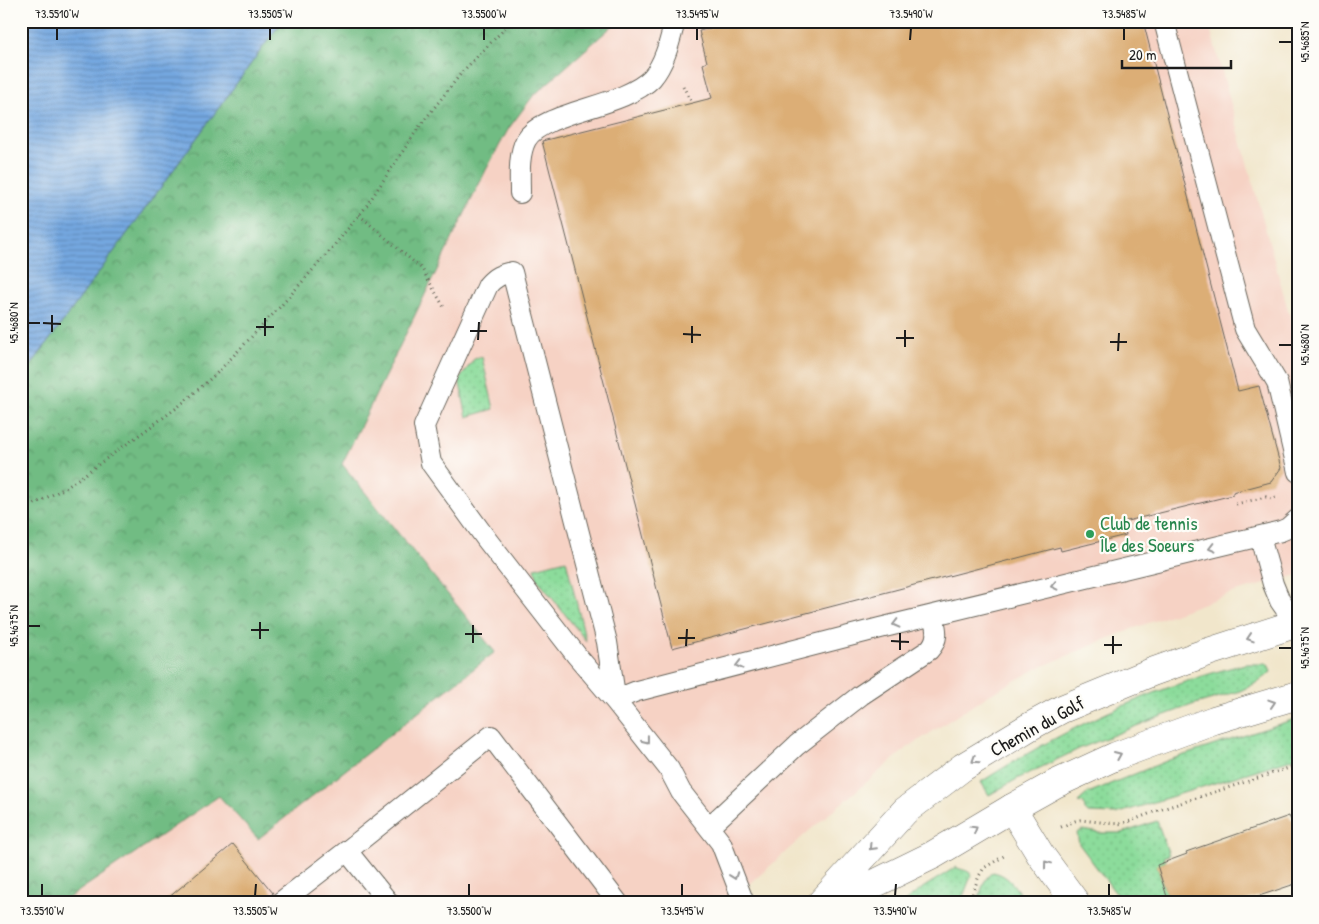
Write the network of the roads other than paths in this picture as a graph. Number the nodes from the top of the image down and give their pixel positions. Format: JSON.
{"nodes":[{"id":1,"x":675,"y":21,"type":"edge"},
{"id":2,"x":1164,"y":21,"type":"edge"},
{"id":3,"x":520,"y":193,"type":"dead end"},
{"id":4,"x":1298,"y":472,"type":"edge"},
{"id":5,"x":1298,"y":519,"type":"edge"},
{"id":6,"x":1260,"y":537,"type":"junction"},
{"id":7,"x":933,"y":615,"type":"junction"},
{"id":8,"x":1297,"y":624,"type":"edge"},
{"id":9,"x":1298,"y":695,"type":"edge"},
{"id":10,"x":616,"y":702,"type":"junction"},
{"id":11,"x":1012,"y":808,"type":"junction"},
{"id":12,"x":709,"y":827,"type":"junction"},
{"id":13,"x":347,"y":851,"type":"junction"},
{"id":14,"x":281,"y":902,"type":"edge"},
{"id":15,"x":390,"y":903,"type":"edge"},
{"id":16,"x":618,"y":903,"type":"edge"},
{"id":17,"x":744,"y":903,"type":"edge"},
{"id":18,"x":821,"y":903,"type":"edge"},
{"id":19,"x":835,"y":903,"type":"edge"},
{"id":20,"x":1076,"y":903,"type":"edge"}],
"edges":[{"from":1,"to":3,"type":"lane"},
{"from":2,"to":4,"type":"lane"},
{"from":5,"to":6,"type":"lane"},
{"from":6,"to":7,"type":"lane","one_way":true},
{"from":6,"to":8,"type":"lane"},
{"from":7,"to":10,"type":"lane","one_way":true},
{"from":7,"to":12,"type":"lane"},
{"from":8,"to":18,"type":"street","name":"Chemin du Golf","one_way":true},
{"from":11,"to":9,"type":"street","one_way":true},
{"from":10,"to":10,"type":"lane"},
{"from":10,"to":12,"type":"lane","one_way":true},
{"from":19,"to":11,"type":"street","one_way":true},
{"from":20,"to":11,"type":"street","one_way":true},
{"from":12,"to":17,"type":"lane","one_way":true},
{"from":13,"to":14,"type":"lane"},
{"from":13,"to":15,"type":"lane"},
{"from":13,"to":16,"type":"lane"}]}
